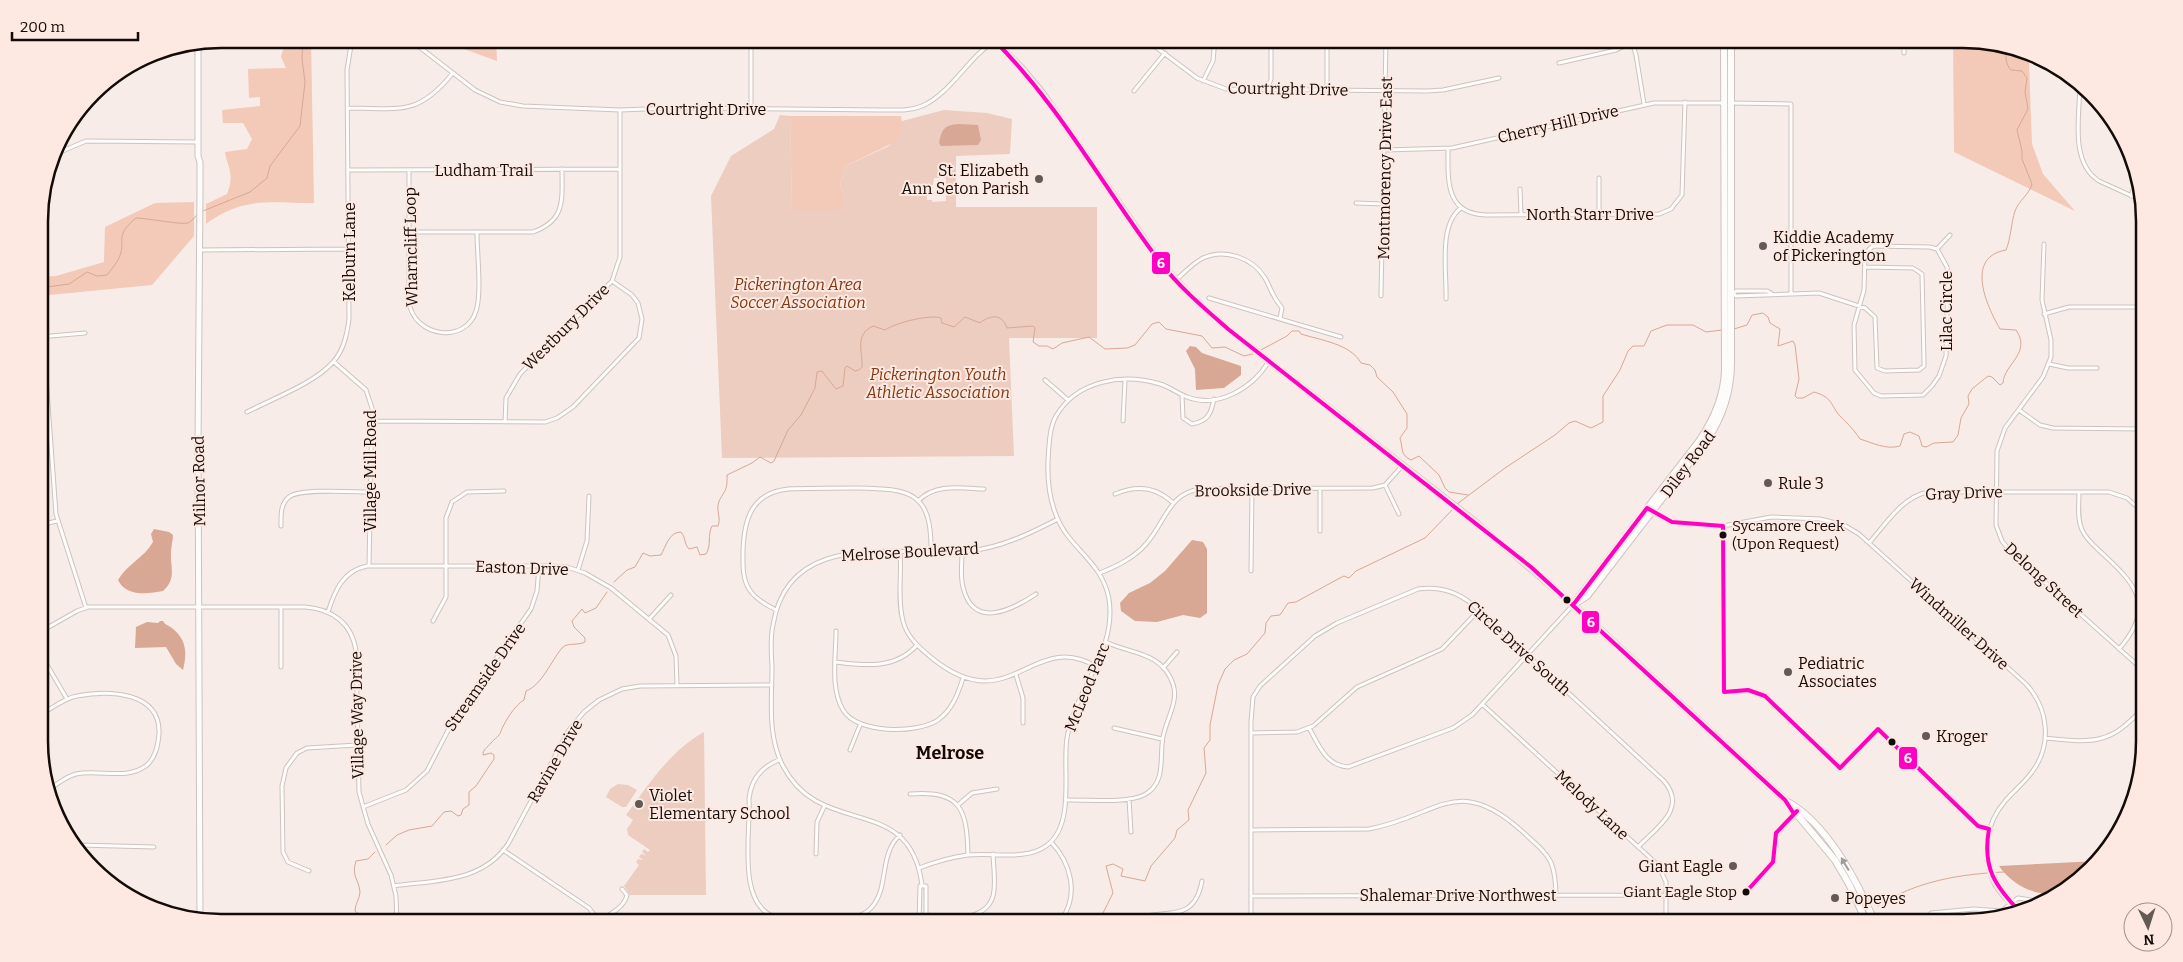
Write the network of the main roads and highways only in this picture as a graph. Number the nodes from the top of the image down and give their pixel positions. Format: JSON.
{"nodes":[{"id":1,"x":1003,"y":48,"type":"edge"},
{"id":2,"x":1724,"y":48,"type":"edge"},
{"id":3,"x":1730,"y":48,"type":"edge"},
{"id":4,"x":198,"y":49,"type":"edge"},
{"id":5,"x":1727,"y":103,"type":"junction"},
{"id":6,"x":1573,"y":605,"type":"junction"},
{"id":7,"x":1785,"y":800,"type":"junction"},
{"id":8,"x":200,"y":913,"type":"edge"},
{"id":9,"x":1863,"y":914,"type":"edge"},
{"id":10,"x":1870,"y":914,"type":"edge"}],
"edges":[{"from":1,"to":6,"type":"main road"},
{"from":2,"to":5,"type":"highway","name":"Diley Road"},
{"from":3,"to":5,"type":"highway","name":"Diley Road"},
{"from":4,"to":8,"type":"main road","name":"Milnor Road"},
{"from":5,"to":6,"type":"highway","name":"Diley Road"},
{"from":6,"to":7,"type":"highway"},
{"from":7,"to":9,"type":"highway"},
{"from":10,"to":7,"type":"highway","one_way":true}]}
